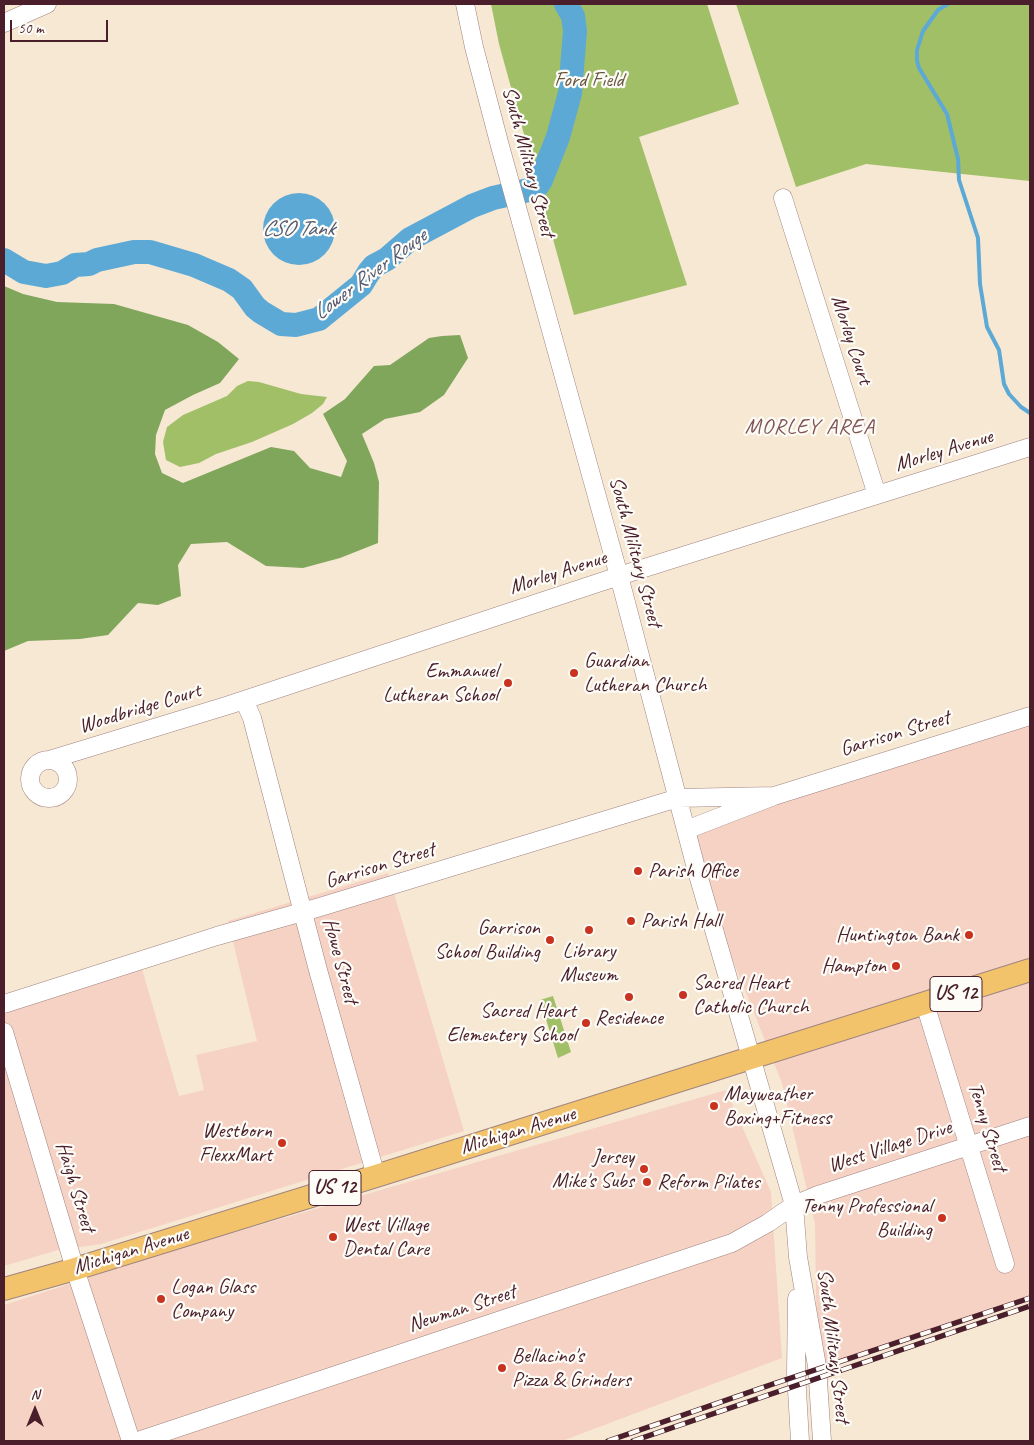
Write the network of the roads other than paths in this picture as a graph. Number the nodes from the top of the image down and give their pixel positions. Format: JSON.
{"nodes":[{"id":1,"x":47,"y":4,"type":"edge"},
{"id":2,"x":466,"y":4,"type":"edge"},
{"id":3,"x":4,"y":23,"type":"edge"},
{"id":4,"x":783,"y":198,"type":"dead end"},
{"id":5,"x":1030,"y":447,"type":"edge"},
{"id":6,"x":877,"y":495,"type":"junction"},
{"id":7,"x":619,"y":576,"type":"junction"},
{"id":8,"x":244,"y":700,"type":"junction"},
{"id":9,"x":1030,"y":716,"type":"edge"},
{"id":10,"x":49,"y":760,"type":"dead end"},
{"id":11,"x":774,"y":796,"type":"junction"},
{"id":12,"x":678,"y":798,"type":"junction"},
{"id":13,"x":686,"y":830,"type":"junction"},
{"id":14,"x":303,"y":912,"type":"junction"},
{"id":15,"x":1030,"y":970,"type":"edge"},
{"id":16,"x":4,"y":1004,"type":"edge"},
{"id":17,"x":925,"y":1004,"type":"junction"},
{"id":18,"x":4,"y":1032,"type":"edge"},
{"id":19,"x":751,"y":1059,"type":"junction"},
{"id":20,"x":1030,"y":1126,"type":"edge"},
{"id":21,"x":969,"y":1146,"type":"junction"},
{"id":22,"x":376,"y":1176,"type":"junction"},
{"id":23,"x":794,"y":1205,"type":"junction"},
{"id":24,"x":798,"y":1257,"type":"junction"},
{"id":25,"x":1005,"y":1264,"type":"dead end"},
{"id":26,"x":76,"y":1268,"type":"junction"},
{"id":27,"x":4,"y":1289,"type":"edge"},
{"id":28,"x":131,"y":1441,"type":"edge"},
{"id":29,"x":138,"y":1441,"type":"edge"},
{"id":30,"x":800,"y":1441,"type":"edge"},
{"id":31,"x":822,"y":1441,"type":"edge"}],
"edges":[{"from":1,"to":3,"type":"street"},
{"from":2,"to":7,"type":"street","name":"South Military Street"},
{"from":4,"to":6,"type":"street","name":"Morley Court"},
{"from":5,"to":6,"type":"street","name":"Morley Avenue"},
{"from":6,"to":7,"type":"street","name":"Morley Avenue"},
{"from":7,"to":8,"type":"street","name":"Morley Avenue"},
{"from":7,"to":12,"type":"street","name":"South Military Street"},
{"from":8,"to":10,"type":"street","name":"Woodbridge Court"},
{"from":8,"to":14,"type":"street","name":"Howe Street"},
{"from":9,"to":11,"type":"street","name":"Garrison Street"},
{"from":11,"to":12,"type":"street","name":"Garrison Street"},
{"from":11,"to":13,"type":"street","name":"Garrison Street"},
{"from":12,"to":13,"type":"street","name":"South Military Street"},
{"from":12,"to":14,"type":"street","name":"Garrison Street"},
{"from":13,"to":19,"type":"street","name":"South Military Street"},
{"from":14,"to":16,"type":"street","name":"Garrison Street"},
{"from":14,"to":22,"type":"street","name":"Howe Street"},
{"from":15,"to":17,"type":"main road","name":"Michigan Avenue","number":"US 12"},
{"from":17,"to":19,"type":"main road","name":"Michigan Avenue","number":"US 12"},
{"from":17,"to":21,"type":"street","name":"Tenny Street"},
{"from":18,"to":26,"type":"street","name":"Haigh Street"},
{"from":19,"to":22,"type":"main road","name":"Michigan Avenue","number":"US 12"},
{"from":19,"to":23,"type":"street","name":"South Military Street"},
{"from":20,"to":21,"type":"street","name":"West Village Drive"},
{"from":21,"to":23,"type":"street","name":"West Village Drive"},
{"from":21,"to":25,"type":"street","name":"Tenny Street"},
{"from":22,"to":26,"type":"main road","name":"Michigan Avenue","number":"US 12"},
{"from":23,"to":24,"type":"street","name":"South Military Street"},
{"from":23,"to":29,"type":"street","name":"Newman Street"},
{"from":24,"to":30,"type":"street","name":"South Military Street"},
{"from":24,"to":31,"type":"street","name":"South Military Street"},
{"from":26,"to":27,"type":"main road","name":"Michigan Avenue","number":"US 12"},
{"from":26,"to":28,"type":"street","name":"Haigh Street"}]}
